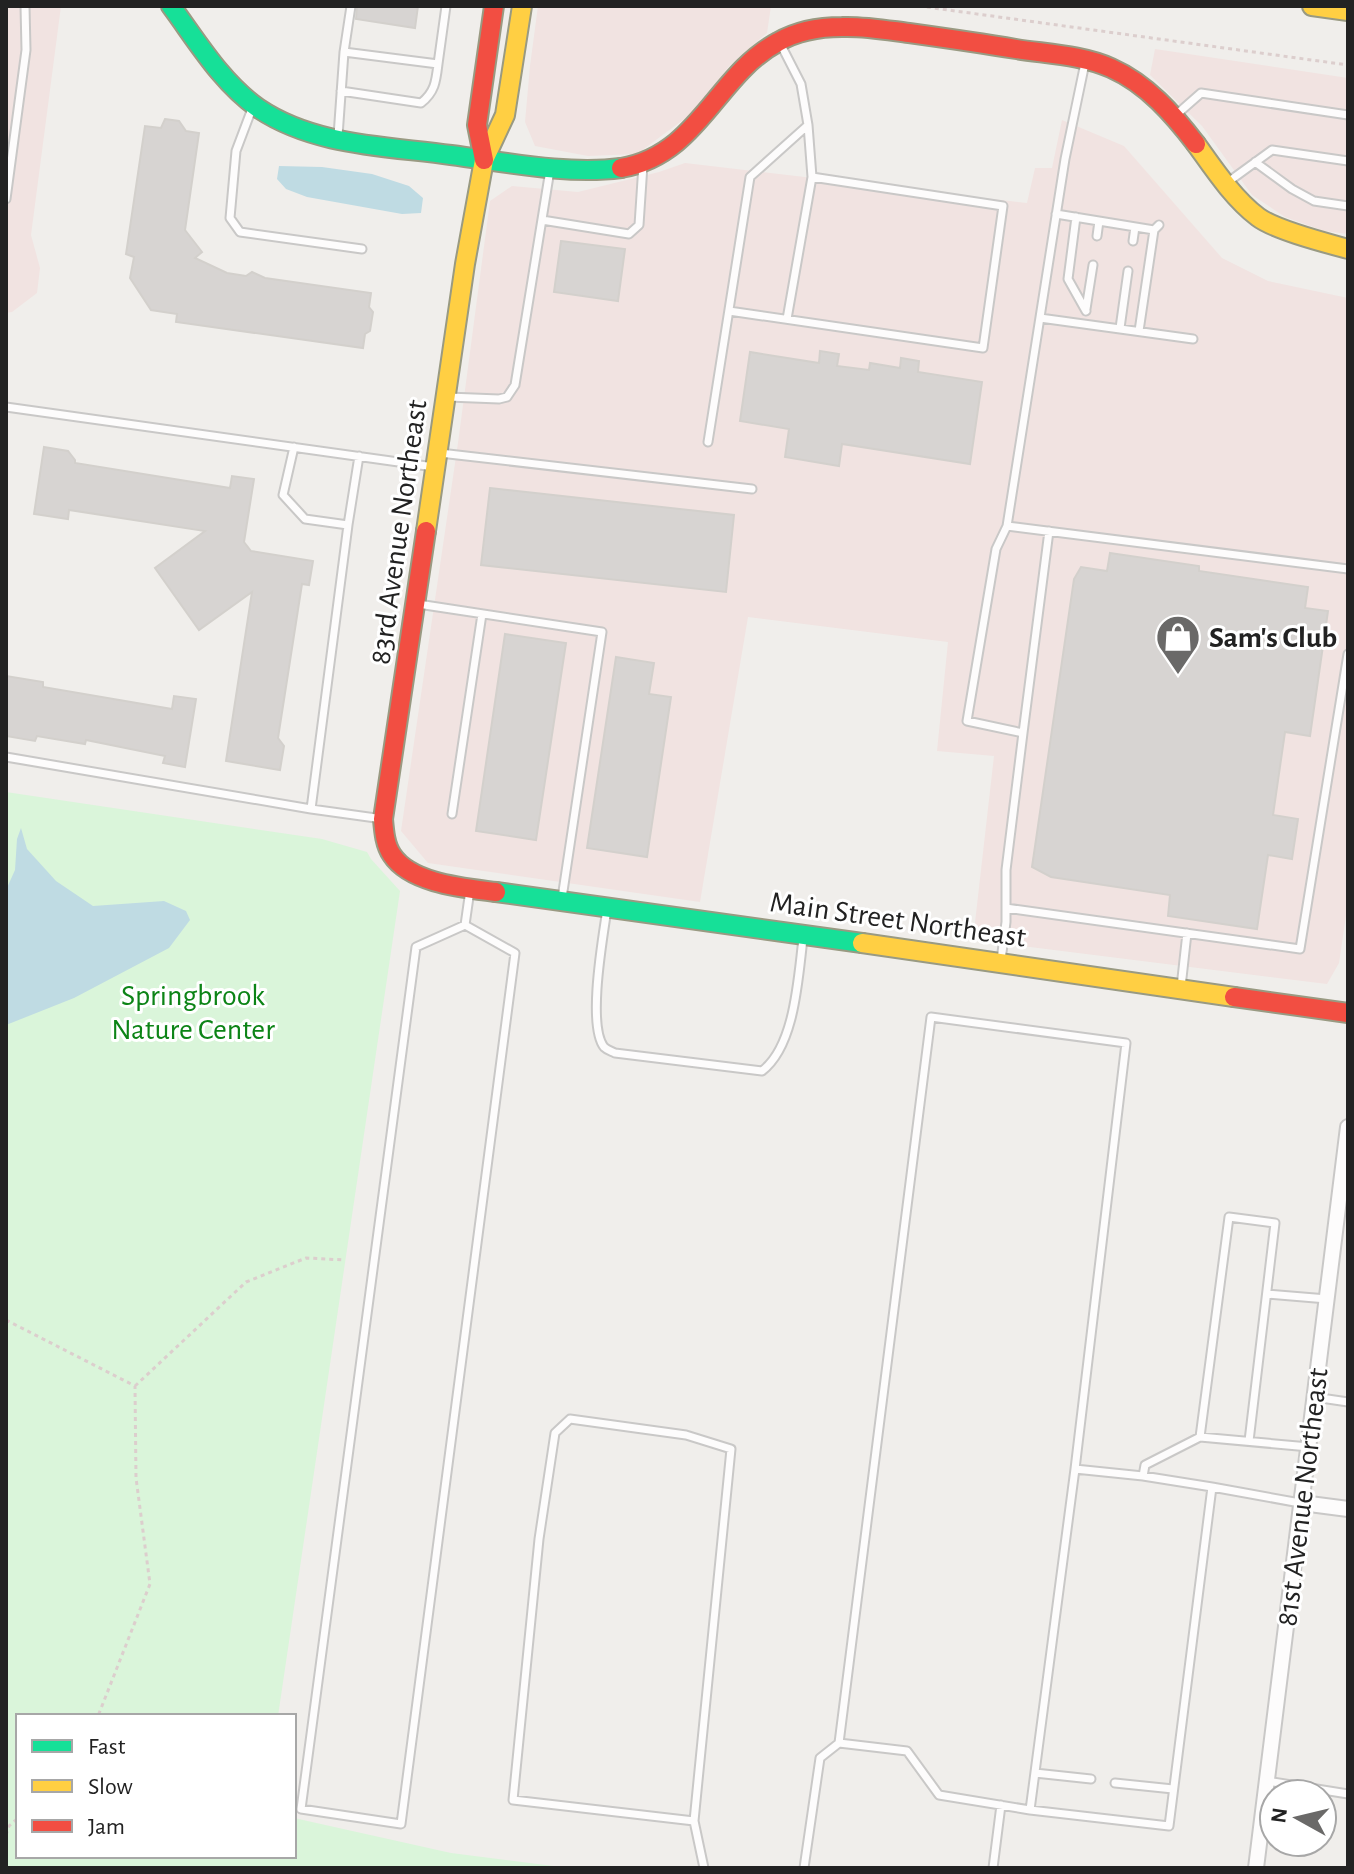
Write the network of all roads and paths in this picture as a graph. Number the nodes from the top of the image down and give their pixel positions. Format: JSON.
{"nodes":[{"id":1,"x":25,"y":6,"type":"edge"},
{"id":2,"x":171,"y":6,"type":"edge"},
{"id":3,"x":351,"y":6,"type":"edge"},
{"id":4,"x":446,"y":6,"type":"edge"},
{"id":5,"x":494,"y":6,"type":"edge"},
{"id":6,"x":522,"y":6,"type":"edge"},
{"id":7,"x":919,"y":6,"type":"edge"},
{"id":8,"x":1312,"y":6,"type":"edge"},
{"id":9,"x":1348,"y":11,"type":"edge"},
{"id":10,"x":779,"y":41,"type":"junction"},
{"id":11,"x":344,"y":52,"type":"junction"},
{"id":12,"x":1085,"y":60,"type":"junction"},
{"id":13,"x":438,"y":64,"type":"junction"},
{"id":14,"x":1348,"y":65,"type":"edge"},
{"id":15,"x":341,"y":91,"type":"junction"},
{"id":16,"x":253,"y":104,"type":"junction"},
{"id":17,"x":1348,"y":115,"type":"edge"},
{"id":18,"x":1173,"y":117,"type":"junction"},
{"id":19,"x":808,"y":125,"type":"junction"},
{"id":20,"x":338,"y":138,"type":"junction"},
{"id":21,"x":484,"y":160,"type":"junction"},
{"id":22,"x":1348,"y":161,"type":"edge"},
{"id":23,"x":644,"y":162,"type":"junction"},
{"id":24,"x":1255,"y":162,"type":"junction"},
{"id":25,"x":551,"y":167,"type":"junction"},
{"id":26,"x":812,"y":177,"type":"junction"},
{"id":27,"x":1226,"y":184,"type":"junction"},
{"id":28,"x":6,"y":199,"type":"edge"},
{"id":29,"x":1348,"y":205,"type":"edge"},
{"id":30,"x":1056,"y":214,"type":"junction"},
{"id":31,"x":1076,"y":217,"type":"junction"},
{"id":32,"x":542,"y":220,"type":"junction"},
{"id":33,"x":1099,"y":221,"type":"junction"},
{"id":34,"x":1135,"y":227,"type":"junction"},
{"id":35,"x":1097,"y":236,"type":"dead end"},
{"id":36,"x":1133,"y":241,"type":"dead end"},
{"id":37,"x":362,"y":249,"type":"dead end"},
{"id":38,"x":1348,"y":249,"type":"edge"},
{"id":39,"x":1093,"y":265,"type":"dead end"},
{"id":40,"x":1128,"y":271,"type":"dead end"},
{"id":41,"x":729,"y":311,"type":"junction"},
{"id":42,"x":1086,"y":311,"type":"junction"},
{"id":43,"x":1040,"y":318,"type":"junction"},
{"id":44,"x":787,"y":319,"type":"junction"},
{"id":45,"x":1084,"y":323,"type":"junction"},
{"id":46,"x":1120,"y":328,"type":"junction"},
{"id":47,"x":1139,"y":331,"type":"junction"},
{"id":48,"x":1193,"y":339,"type":"dead end"},
{"id":49,"x":446,"y":397,"type":"junction"},
{"id":50,"x":6,"y":407,"type":"edge"},
{"id":51,"x":708,"y":442,"type":"dead end"},
{"id":52,"x":294,"y":447,"type":"junction"},
{"id":53,"x":359,"y":456,"type":"junction"},
{"id":54,"x":437,"y":460,"type":"junction"},
{"id":55,"x":752,"y":489,"type":"dead end"},
{"id":56,"x":348,"y":525,"type":"junction"},
{"id":57,"x":1007,"y":526,"type":"junction"},
{"id":58,"x":1049,"y":531,"type":"junction"},
{"id":59,"x":1348,"y":569,"type":"edge"},
{"id":60,"x":416,"y":604,"type":"junction"},
{"id":61,"x":482,"y":614,"type":"junction"},
{"id":62,"x":1348,"y":654,"type":"edge"},
{"id":63,"x":1023,"y":733,"type":"junction"},
{"id":64,"x":6,"y":757,"type":"edge"},
{"id":65,"x":311,"y":809,"type":"junction"},
{"id":66,"x":452,"y":814,"type":"dead end"},
{"id":67,"x":383,"y":819,"type":"junction"},
{"id":68,"x":439,"y":884,"type":"joint"},
{"id":69,"x":471,"y":888,"type":"junction"},
{"id":70,"x":562,"y":900,"type":"junction"},
{"id":71,"x":607,"y":907,"type":"junction"},
{"id":72,"x":1006,"y":908,"type":"junction"},
{"id":73,"x":465,"y":925,"type":"junction"},
{"id":74,"x":1187,"y":933,"type":"junction"},
{"id":75,"x":803,"y":934,"type":"junction"},
{"id":76,"x":1001,"y":962,"type":"junction"},
{"id":77,"x":1181,"y":989,"type":"junction"},
{"id":78,"x":1348,"y":1013,"type":"edge"},
{"id":79,"x":1348,"y":1127,"type":"edge"},
{"id":80,"x":1342,"y":1218,"type":"edge"},
{"id":81,"x":345,"y":1260,"type":"dead end"},
{"id":82,"x":1267,"y":1294,"type":"junction"},
{"id":83,"x":1327,"y":1299,"type":"junction"},
{"id":84,"x":6,"y":1320,"type":"edge"},
{"id":85,"x":135,"y":1386,"type":"junction"},
{"id":86,"x":1314,"y":1397,"type":"junction"},
{"id":87,"x":1348,"y":1402,"type":"edge"},
{"id":88,"x":1200,"y":1437,"type":"junction"},
{"id":89,"x":1249,"y":1441,"type":"junction"},
{"id":90,"x":1309,"y":1447,"type":"junction"},
{"id":91,"x":1075,"y":1469,"type":"junction"},
{"id":92,"x":1143,"y":1476,"type":"junction"},
{"id":93,"x":1212,"y":1487,"type":"junction"},
{"id":94,"x":1302,"y":1503,"type":"junction"},
{"id":95,"x":1348,"y":1509,"type":"edge"},
{"id":96,"x":99,"y":1714,"type":"edge"},
{"id":97,"x":839,"y":1743,"type":"junction"},
{"id":98,"x":1035,"y":1773,"type":"junction"},
{"id":99,"x":1267,"y":1778,"type":"edge"},
{"id":100,"x":1091,"y":1779,"type":"dead end"},
{"id":101,"x":1115,"y":1783,"type":"dead end"},
{"id":102,"x":1173,"y":1789,"type":"junction"},
{"id":103,"x":1001,"y":1805,"type":"junction"},
{"id":104,"x":1030,"y":1810,"type":"junction"},
{"id":105,"x":694,"y":1821,"type":"junction"},
{"id":106,"x":704,"y":1868,"type":"edge"},
{"id":107,"x":804,"y":1868,"type":"edge"},
{"id":108,"x":993,"y":1868,"type":"edge"}],
"edges":[{"from":1,"to":28,"type":"lane"},
{"from":2,"to":16,"type":"street"},
{"from":3,"to":11,"type":"lane"},
{"from":4,"to":13,"type":"lane"},
{"from":5,"to":21,"type":"street","name":"83rd Avenue Northeast"},
{"from":6,"to":21,"type":"street","name":"83rd Avenue Northeast"},
{"from":7,"to":14,"type":"path"},
{"from":8,"to":9,"type":"street"},
{"from":10,"to":12,"type":"street"},
{"from":10,"to":19,"type":"lane"},
{"from":10,"to":23,"type":"street"},
{"from":11,"to":13,"type":"lane"},
{"from":11,"to":15,"type":"lane"},
{"from":12,"to":18,"type":"street"},
{"from":12,"to":30,"type":"lane"},
{"from":13,"to":15,"type":"lane"},
{"from":15,"to":20,"type":"lane"},
{"from":16,"to":20,"type":"street"},
{"from":16,"to":37,"type":"lane"},
{"from":17,"to":18,"type":"lane"},
{"from":18,"to":27,"type":"street"},
{"from":19,"to":26,"type":"lane"},
{"from":19,"to":41,"type":"lane"},
{"from":20,"to":21,"type":"street"},
{"from":21,"to":25,"type":"street"},
{"from":21,"to":49,"type":"street","name":"83rd Avenue Northeast"},
{"from":22,"to":24,"type":"lane"},
{"from":23,"to":25,"type":"street"},
{"from":23,"to":32,"type":"lane"},
{"from":24,"to":27,"type":"lane"},
{"from":24,"to":29,"type":"lane"},
{"from":25,"to":32,"type":"lane"},
{"from":26,"to":44,"type":"lane"},
{"from":26,"to":44,"type":"lane"},
{"from":27,"to":38,"type":"street"},
{"from":30,"to":31,"type":"lane"},
{"from":30,"to":43,"type":"lane"},
{"from":31,"to":33,"type":"lane"},
{"from":31,"to":42,"type":"lane"},
{"from":32,"to":49,"type":"lane"},
{"from":33,"to":34,"type":"lane"},
{"from":33,"to":35,"type":"lane"},
{"from":34,"to":36,"type":"lane"},
{"from":34,"to":47,"type":"lane"},
{"from":39,"to":42,"type":"lane"},
{"from":40,"to":46,"type":"lane"},
{"from":41,"to":44,"type":"lane"},
{"from":41,"to":51,"type":"lane"},
{"from":42,"to":45,"type":"lane"},
{"from":43,"to":45,"type":"lane"},
{"from":43,"to":57,"type":"lane"},
{"from":45,"to":46,"type":"lane"},
{"from":46,"to":47,"type":"lane"},
{"from":47,"to":48,"type":"lane"},
{"from":49,"to":54,"type":"street","name":"83rd Avenue Northeast"},
{"from":50,"to":52,"type":"lane"},
{"from":52,"to":53,"type":"lane"},
{"from":52,"to":56,"type":"lane"},
{"from":53,"to":54,"type":"lane"},
{"from":53,"to":56,"type":"lane"},
{"from":54,"to":55,"type":"lane"},
{"from":54,"to":60,"type":"street","name":"83rd Avenue Northeast"},
{"from":56,"to":65,"type":"lane"},
{"from":57,"to":58,"type":"lane"},
{"from":57,"to":63,"type":"lane"},
{"from":58,"to":59,"type":"lane"},
{"from":58,"to":63,"type":"lane"},
{"from":60,"to":61,"type":"lane"},
{"from":60,"to":67,"type":"street","name":"83rd Avenue Northeast"},
{"from":61,"to":66,"type":"lane"},
{"from":61,"to":70,"type":"lane"},
{"from":62,"to":74,"type":"lane"},
{"from":63,"to":72,"type":"lane"},
{"from":64,"to":65,"type":"lane"},
{"from":65,"to":67,"type":"lane"},
{"from":67,"to":68,"type":"street","name":"83rd Avenue Northeast"},
{"from":68,"to":69,"type":"street","name":"Main Street Northeast"},
{"from":69,"to":70,"type":"street","name":"Main Street Northeast"},
{"from":69,"to":73,"type":"lane"},
{"from":70,"to":71,"type":"street","name":"Main Street Northeast"},
{"from":71,"to":75,"type":"street","name":"Main Street Northeast"},
{"from":71,"to":75,"type":"lane"},
{"from":72,"to":74,"type":"lane"},
{"from":72,"to":76,"type":"lane"},
{"from":73,"to":73,"type":"lane"},
{"from":74,"to":77,"type":"lane"},
{"from":75,"to":76,"type":"street","name":"Main Street Northeast"},
{"from":76,"to":77,"type":"street","name":"Main Street Northeast"},
{"from":77,"to":78,"type":"street","name":"Main Street Northeast"},
{"from":79,"to":80,"type":"street","name":"81st Avenue Northeast"},
{"from":80,"to":83,"type":"street","name":"81st Avenue Northeast"},
{"from":81,"to":85,"type":"path"},
{"from":82,"to":83,"type":"lane"},
{"from":82,"to":88,"type":"lane"},
{"from":82,"to":89,"type":"lane"},
{"from":83,"to":86,"type":"street","name":"81st Avenue Northeast"},
{"from":84,"to":85,"type":"path"},
{"from":85,"to":96,"type":"path"},
{"from":86,"to":87,"type":"lane"},
{"from":86,"to":90,"type":"street","name":"81st Avenue Northeast"},
{"from":88,"to":89,"type":"lane"},
{"from":88,"to":92,"type":"lane"},
{"from":89,"to":90,"type":"lane"},
{"from":90,"to":94,"type":"street","name":"81st Avenue Northeast"},
{"from":91,"to":92,"type":"lane"},
{"from":91,"to":97,"type":"lane"},
{"from":91,"to":98,"type":"lane"},
{"from":92,"to":93,"type":"lane"},
{"from":93,"to":94,"type":"lane"},
{"from":93,"to":102,"type":"lane"},
{"from":94,"to":95,"type":"street"},
{"from":94,"to":99,"type":"street","name":"81st Avenue Northeast"},
{"from":97,"to":103,"type":"lane"},
{"from":97,"to":107,"type":"lane"},
{"from":98,"to":100,"type":"lane"},
{"from":98,"to":104,"type":"lane"},
{"from":101,"to":102,"type":"lane"},
{"from":102,"to":104,"type":"lane"},
{"from":103,"to":104,"type":"lane"},
{"from":103,"to":108,"type":"lane"},
{"from":105,"to":105,"type":"lane"},
{"from":105,"to":106,"type":"lane"}]}
